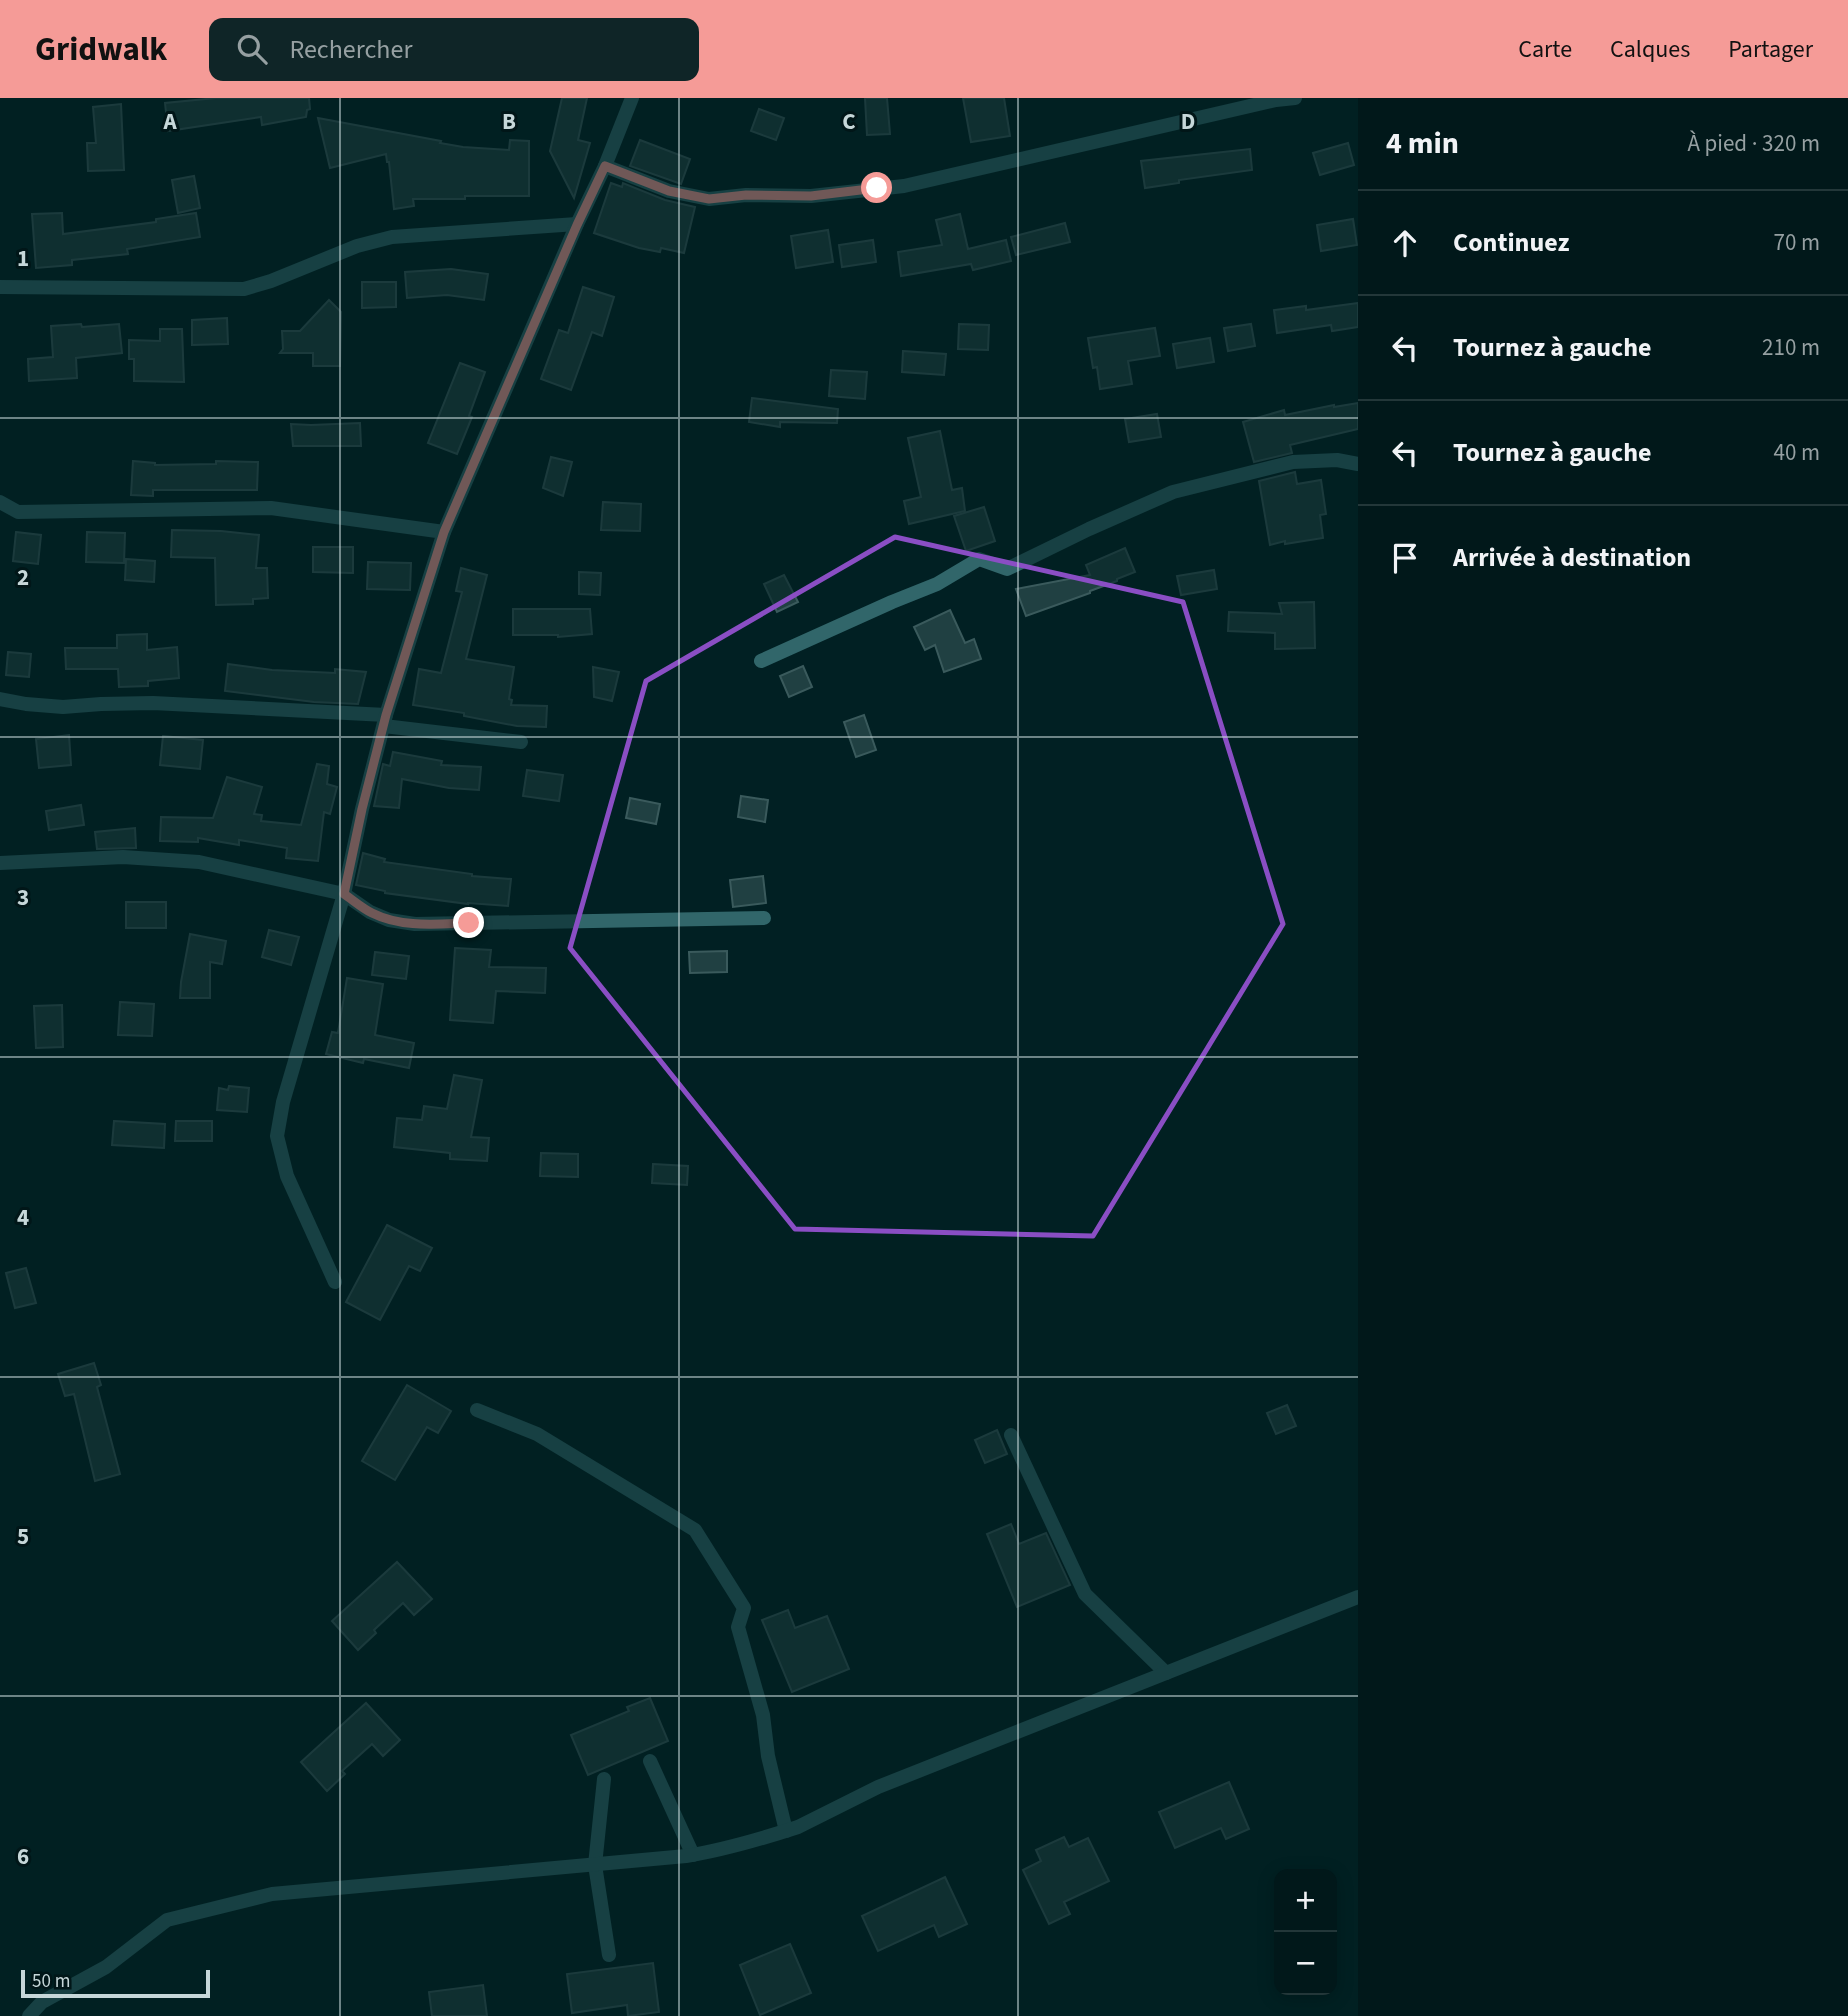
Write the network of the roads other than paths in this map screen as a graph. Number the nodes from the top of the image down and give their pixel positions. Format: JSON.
{"nodes":[{"id":1,"x":632,"y":98,"type":"edge"},
{"id":2,"x":1294,"y":98,"type":"edge"},
{"id":3,"x":605,"y":166,"type":"junction"},
{"id":4,"x":577,"y":225,"type":"junction"},
{"id":5,"x":0,"y":287,"type":"edge"},
{"id":6,"x":1358,"y":464,"type":"edge"},
{"id":7,"x":0,"y":502,"type":"edge"},
{"id":8,"x":444,"y":532,"type":"junction"},
{"id":9,"x":761,"y":661,"type":"dead end"},
{"id":10,"x":0,"y":699,"type":"edge"},
{"id":11,"x":385,"y":720,"type":"junction"},
{"id":12,"x":521,"y":742,"type":"dead end"},
{"id":13,"x":0,"y":863,"type":"edge"},
{"id":14,"x":344,"y":894,"type":"junction"},
{"id":15,"x":764,"y":918,"type":"dead end"},
{"id":16,"x":334,"y":1282,"type":"dead end"},
{"id":17,"x":477,"y":1410,"type":"dead end"},
{"id":18,"x":1011,"y":1435,"type":"dead end"},
{"id":19,"x":1358,"y":1597,"type":"edge"},
{"id":20,"x":1166,"y":1673,"type":"junction"},
{"id":21,"x":650,"y":1761,"type":"dead end"},
{"id":22,"x":604,"y":1779,"type":"dead end"},
{"id":23,"x":786,"y":1831,"type":"junction"},
{"id":24,"x":693,"y":1855,"type":"junction"},
{"id":25,"x":596,"y":1864,"type":"junction"},
{"id":26,"x":609,"y":1955,"type":"dead end"},
{"id":27,"x":29,"y":2016,"type":"edge"}],
"edges":[{"from":1,"to":3,"type":"street"},
{"from":2,"to":3,"type":"street"},
{"from":3,"to":4,"type":"street"},
{"from":4,"to":5,"type":"street"},
{"from":4,"to":8,"type":"street"},
{"from":6,"to":9,"type":"street"},
{"from":7,"to":8,"type":"street"},
{"from":8,"to":11,"type":"street"},
{"from":10,"to":11,"type":"street"},
{"from":11,"to":12,"type":"street"},
{"from":11,"to":14,"type":"street"},
{"from":13,"to":14,"type":"street"},
{"from":14,"to":15,"type":"street"},
{"from":14,"to":16,"type":"street"},
{"from":17,"to":23,"type":"street"},
{"from":18,"to":20,"type":"street"},
{"from":19,"to":20,"type":"street"},
{"from":20,"to":23,"type":"street"},
{"from":21,"to":24,"type":"street"},
{"from":22,"to":25,"type":"street"},
{"from":23,"to":24,"type":"street"},
{"from":24,"to":25,"type":"street"},
{"from":25,"to":26,"type":"street"},
{"from":25,"to":27,"type":"street"}]}
